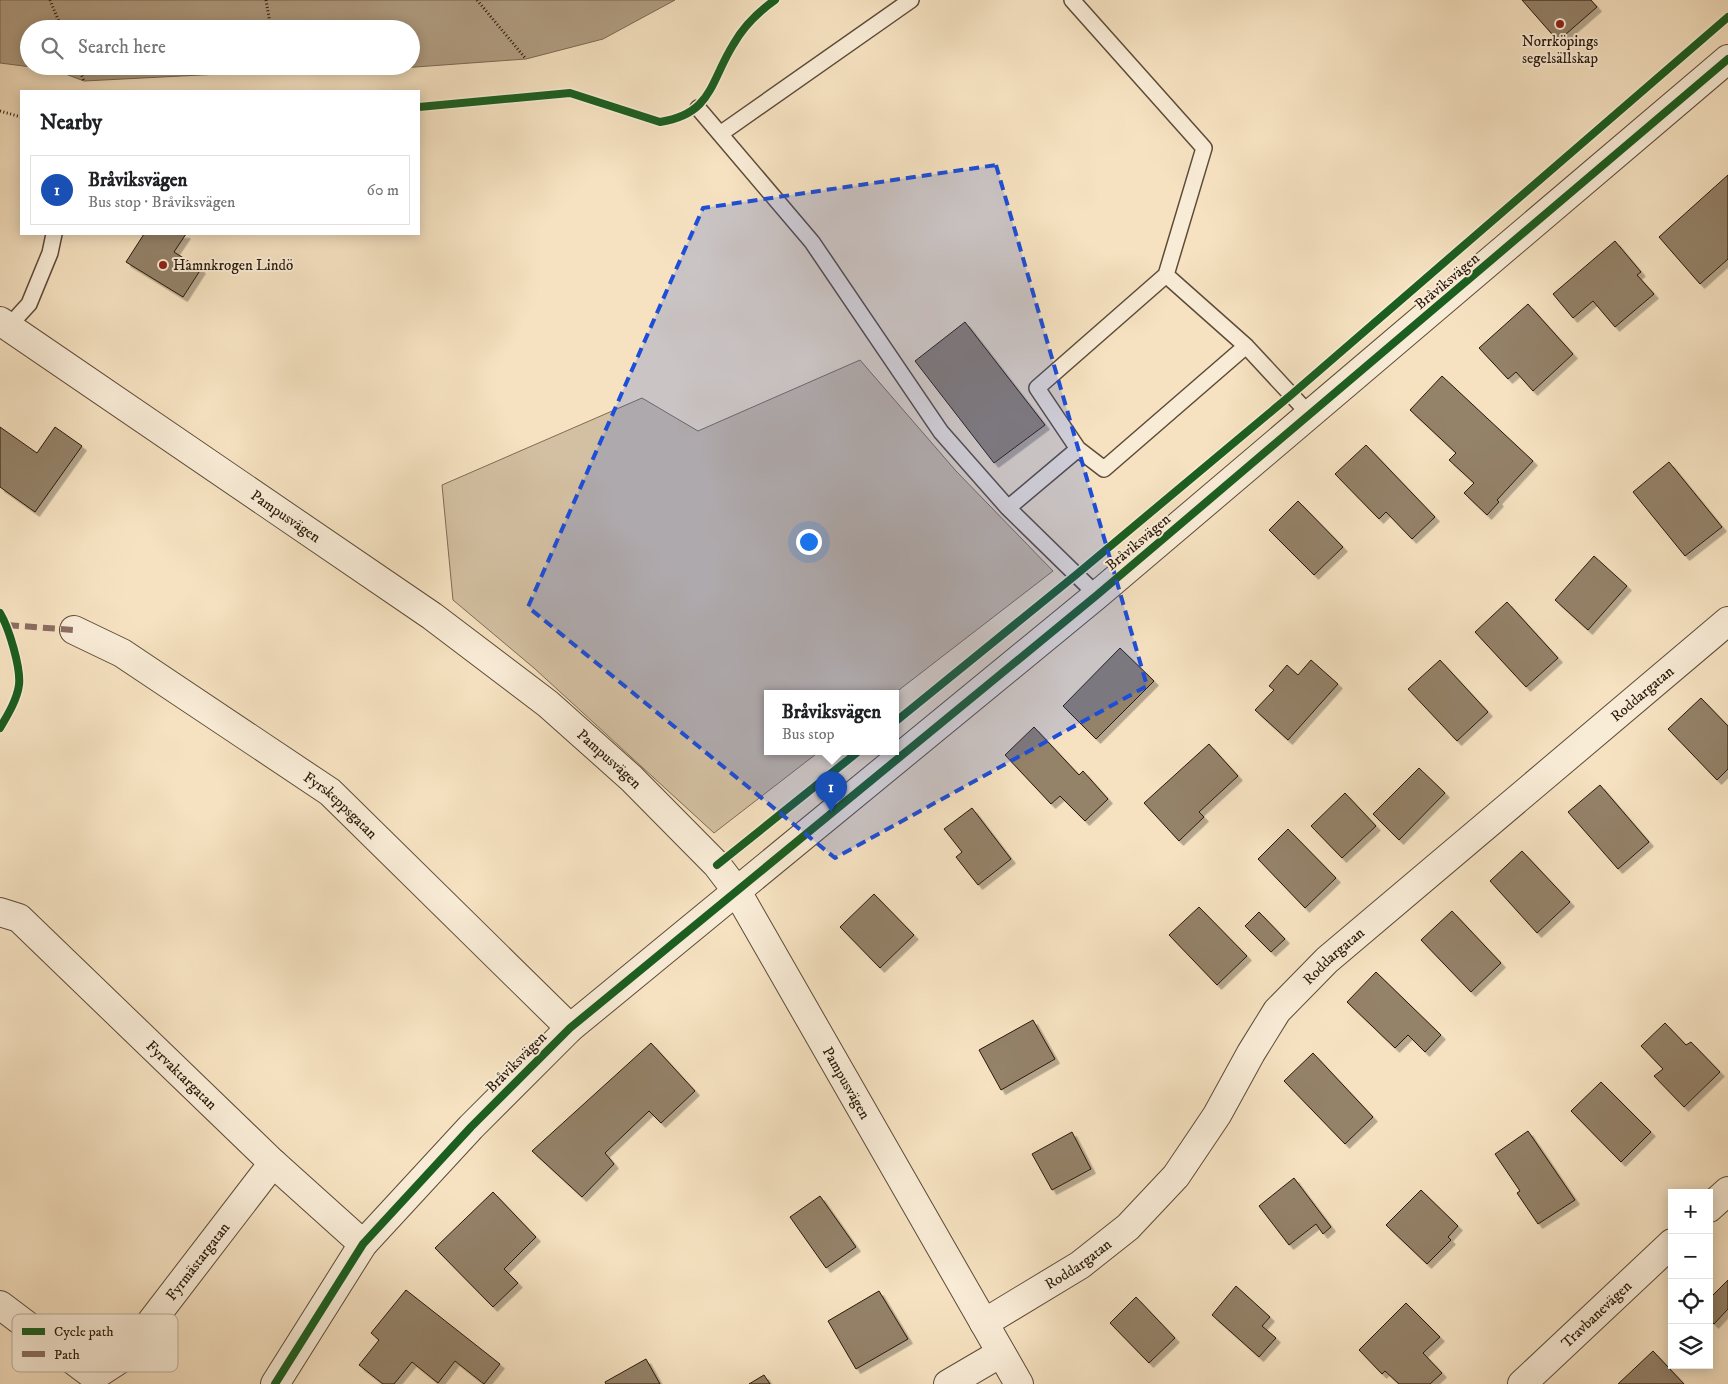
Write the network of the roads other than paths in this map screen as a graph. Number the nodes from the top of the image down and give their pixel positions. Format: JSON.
{"nodes":[{"id":1,"x":912,"y":0,"type":"edge"},
{"id":2,"x":1072,"y":0,"type":"edge"},
{"id":3,"x":1728,"y":60,"type":"edge"},
{"id":4,"x":698,"y":108,"type":"road end"},
{"id":5,"x":720,"y":134,"type":"junction"},
{"id":6,"x":54,"y":235,"type":"edge"},
{"id":7,"x":1166,"y":275,"type":"junction"},
{"id":8,"x":3,"y":328,"type":"edge"},
{"id":9,"x":1246,"y":346,"type":"junction"},
{"id":10,"x":1310,"y":416,"type":"junction"},
{"id":11,"x":1078,"y":449,"type":"junction"},
{"id":12,"x":1008,"y":508,"type":"junction"},
{"id":13,"x":1097,"y":595,"type":"junction"},
{"id":14,"x":1728,"y":620,"type":"edge"},
{"id":15,"x":74,"y":630,"type":"dead end"},
{"id":16,"x":736,"y":890,"type":"junction"},
{"id":17,"x":0,"y":912,"type":"edge"},
{"id":18,"x":570,"y":1028,"type":"junction"},
{"id":19,"x":273,"y":1163,"type":"junction"},
{"id":20,"x":1728,"y":1190,"type":"edge"},
{"id":21,"x":1713,"y":1204,"type":"edge"},
{"id":22,"x":363,"y":1244,"type":"junction"},
{"id":23,"x":1668,"y":1247,"type":"edge"},
{"id":24,"x":0,"y":1305,"type":"edge"},
{"id":25,"x":12,"y":1314,"type":"edge"},
{"id":26,"x":156,"y":1314,"type":"edge"},
{"id":27,"x":984,"y":1323,"type":"junction"},
{"id":28,"x":1001,"y":1353,"type":"junction"},
{"id":29,"x":89,"y":1372,"type":"edge"},
{"id":30,"x":100,"y":1372,"type":"edge"},
{"id":31,"x":275,"y":1384,"type":"edge"},
{"id":32,"x":948,"y":1384,"type":"edge"},
{"id":33,"x":1019,"y":1384,"type":"edge"},
{"id":34,"x":1522,"y":1384,"type":"edge"}],
"edges":[{"from":1,"to":5,"type":"lane"},
{"from":2,"to":7,"type":"lane"},
{"from":3,"to":10,"type":"street","name":"Bråviksvägen"},
{"from":4,"to":5,"type":"lane"},
{"from":5,"to":12,"type":"lane"},
{"from":6,"to":8,"type":"lane"},
{"from":7,"to":9,"type":"lane"},
{"from":7,"to":11,"type":"lane"},
{"from":8,"to":16,"type":"street","name":"Pampusvägen"},
{"from":9,"to":10,"type":"lane"},
{"from":9,"to":11,"type":"lane"},
{"from":10,"to":13,"type":"street","name":"Bråviksvägen"},
{"from":11,"to":12,"type":"lane"},
{"from":12,"to":13,"type":"lane"},
{"from":13,"to":16,"type":"street","name":"Bråviksvägen"},
{"from":14,"to":27,"type":"street","name":"Roddargatan"},
{"from":15,"to":18,"type":"street","name":"Fyrskeppsgatan"},
{"from":16,"to":18,"type":"street","name":"Bråviksvägen"},
{"from":16,"to":27,"type":"street","name":"Pampusvägen"},
{"from":17,"to":19,"type":"street","name":"Fyrvaktargatan"},
{"from":18,"to":22,"type":"street","name":"Bråviksvägen"},
{"from":19,"to":22,"type":"street","name":"Fyrvaktargatan"},
{"from":19,"to":26,"type":"street","name":"Fyrmästargatan"},
{"from":20,"to":21,"type":"street"},
{"from":22,"to":31,"type":"street","name":"Bråviksvägen"},
{"from":23,"to":34,"type":"street","name":"Travbanevägen"},
{"from":24,"to":25,"type":"street","name":"Fyrmästargatan"},
{"from":27,"to":28,"type":"street","name":"Pampusvägen"},
{"from":28,"to":32,"type":"street"},
{"from":28,"to":33,"type":"street","name":"Pampusvägen"},
{"from":29,"to":30,"type":"street","name":"Fyrmästargatan"}]}
